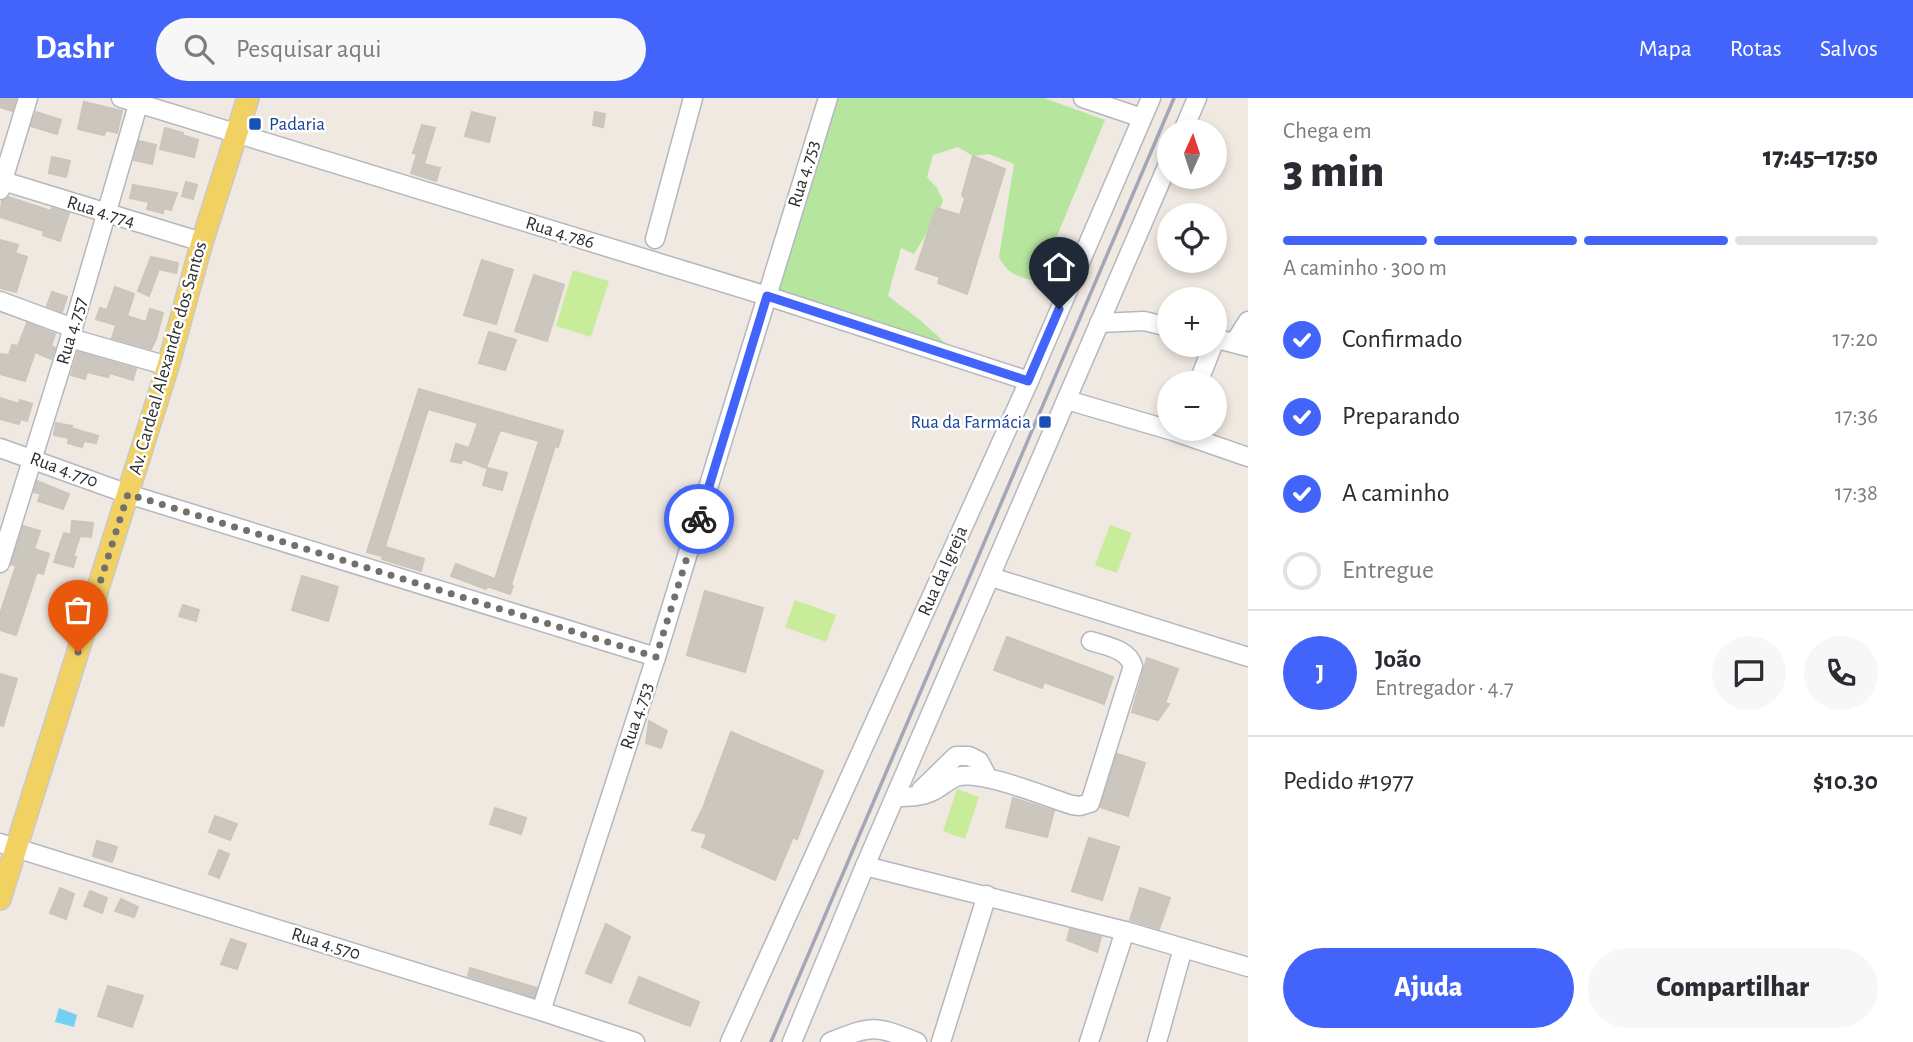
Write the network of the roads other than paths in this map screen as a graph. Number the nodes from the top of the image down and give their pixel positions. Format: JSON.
{"nodes":[{"id":1,"x":28,"y":98,"type":"edge"},
{"id":2,"x":121,"y":98,"type":"edge"},
{"id":3,"x":247,"y":98,"type":"edge"},
{"id":4,"x":693,"y":98,"type":"edge"},
{"id":5,"x":828,"y":98,"type":"edge"},
{"id":6,"x":1083,"y":98,"type":"edge"},
{"id":7,"x":1151,"y":98,"type":"edge"},
{"id":8,"x":1197,"y":98,"type":"edge"},
{"id":9,"x":139,"y":101,"type":"edge"},
{"id":10,"x":1142,"y":118,"type":"junction"},
{"id":11,"x":1187,"y":119,"type":"edge"},
{"id":12,"x":236,"y":133,"type":"junction"},
{"id":13,"x":1,"y":184,"type":"edge"},
{"id":14,"x":1157,"y":189,"type":"edge"},
{"id":15,"x":105,"y":214,"type":"junction"},
{"id":16,"x":655,"y":239,"type":"dead end"},
{"id":17,"x":202,"y":242,"type":"junction"},
{"id":18,"x":767,"y":296,"type":"junction"},
{"id":19,"x":0,"y":301,"type":"edge"},
{"id":20,"x":1248,"y":321,"type":"edge"},
{"id":21,"x":1099,"y":323,"type":"junction"},
{"id":22,"x":1157,"y":324,"type":"edge"},
{"id":23,"x":71,"y":333,"type":"junction"},
{"id":24,"x":1241,"y":345,"type":"edge"},
{"id":25,"x":167,"y":366,"type":"junction"},
{"id":26,"x":1028,"y":381,"type":"junction"},
{"id":27,"x":1067,"y":400,"type":"junction"},
{"id":28,"x":1157,"y":425,"type":"edge"},
{"id":29,"x":1204,"y":441,"type":"edge"},
{"id":30,"x":0,"y":449,"type":"edge"},
{"id":31,"x":1248,"y":457,"type":"edge"},
{"id":32,"x":33,"y":459,"type":"junction"},
{"id":33,"x":128,"y":494,"type":"junction"},
{"id":34,"x":0,"y":563,"type":"edge"},
{"id":35,"x":991,"y":577,"type":"junction"},
{"id":36,"x":1091,"y":640,"type":"dead end"},
{"id":37,"x":656,"y":657,"type":"junction"},
{"id":38,"x":1248,"y":657,"type":"edge"},
{"id":39,"x":895,"y":797,"type":"junction"},
{"id":40,"x":8,"y":845,"type":"edge"},
{"id":41,"x":865,"y":866,"type":"junction"},
{"id":42,"x":987,"y":895,"type":"junction"},
{"id":43,"x":0,"y":899,"type":"edge"},
{"id":44,"x":1125,"y":931,"type":"junction"},
{"id":45,"x":1183,"y":948,"type":"junction"},
{"id":46,"x":1248,"y":967,"type":"edge"},
{"id":47,"x":541,"y":1011,"type":"junction"},
{"id":48,"x":635,"y":1042,"type":"edge"},
{"id":49,"x":730,"y":1042,"type":"edge"},
{"id":50,"x":792,"y":1042,"type":"edge"},
{"id":51,"x":830,"y":1042,"type":"edge"},
{"id":52,"x":917,"y":1042,"type":"edge"},
{"id":53,"x":941,"y":1042,"type":"edge"},
{"id":54,"x":1089,"y":1042,"type":"edge"},
{"id":55,"x":1157,"y":1042,"type":"edge"}],
"edges":[{"from":1,"to":13,"type":"street"},
{"from":2,"to":9,"type":"street","name":"Rua 4.786"},
{"from":3,"to":12,"type":"main road","name":"Av. Cardeal Alexandre dos Santos"},
{"from":4,"to":16,"type":"street"},
{"from":5,"to":18,"type":"street","name":"Rua 4.753"},
{"from":6,"to":10,"type":"street"},
{"from":7,"to":10,"type":"street","name":"Rua da Igreja"},
{"from":8,"to":11,"type":"street"},
{"from":9,"to":12,"type":"street","name":"Rua 4.786"},
{"from":9,"to":15,"type":"street","name":"Rua 4.757"},
{"from":10,"to":26,"type":"street","name":"Rua da Igreja"},
{"from":12,"to":17,"type":"main road","name":"Av. Cardeal Alexandre dos Santos"},
{"from":12,"to":18,"type":"street","name":"Rua 4.786"},
{"from":13,"to":15,"type":"street","name":"Rua 4.774"},
{"from":14,"to":21,"type":"street"},
{"from":15,"to":17,"type":"street","name":"Rua 4.774"},
{"from":15,"to":23,"type":"street","name":"Rua 4.757"},
{"from":17,"to":25,"type":"main road","name":"Av. Cardeal Alexandre dos Santos"},
{"from":18,"to":26,"type":"street","name":"Rua 4.786"},
{"from":18,"to":37,"type":"street","name":"Rua 4.753"},
{"from":19,"to":23,"type":"street"},
{"from":20,"to":24,"type":"street"},
{"from":21,"to":22,"type":"street"},
{"from":21,"to":27,"type":"street"},
{"from":23,"to":25,"type":"street"},
{"from":23,"to":32,"type":"street","name":"Rua 4.757"},
{"from":25,"to":33,"type":"main road","name":"Av. Cardeal Alexandre dos Santos"},
{"from":26,"to":49,"type":"street","name":"Rua da Igreja"},
{"from":27,"to":28,"type":"street"},
{"from":27,"to":35,"type":"street"},
{"from":29,"to":31,"type":"street"},
{"from":30,"to":32,"type":"street","name":"Rua 4.770"},
{"from":32,"to":33,"type":"street","name":"Rua 4.770"},
{"from":32,"to":34,"type":"street","name":"Rua 4.757"},
{"from":33,"to":37,"type":"street","name":"Rua 4.770"},
{"from":33,"to":40,"type":"main road","name":"Av. Cardeal Alexandre dos Santos"},
{"from":35,"to":38,"type":"street"},
{"from":35,"to":39,"type":"street"},
{"from":36,"to":39,"type":"street"},
{"from":37,"to":47,"type":"street","name":"Rua 4.753"},
{"from":39,"to":41,"type":"street"},
{"from":40,"to":43,"type":"main road","name":"Av. Cardeal Alexandre dos Santos"},
{"from":40,"to":47,"type":"street","name":"Rua 4.570"},
{"from":41,"to":42,"type":"street"},
{"from":41,"to":50,"type":"street"},
{"from":42,"to":44,"type":"street"},
{"from":42,"to":53,"type":"street"},
{"from":44,"to":45,"type":"street"},
{"from":44,"to":54,"type":"street"},
{"from":45,"to":46,"type":"street"},
{"from":45,"to":55,"type":"street"},
{"from":47,"to":48,"type":"street","name":"Rua 4.570"},
{"from":51,"to":52,"type":"street"}]}
